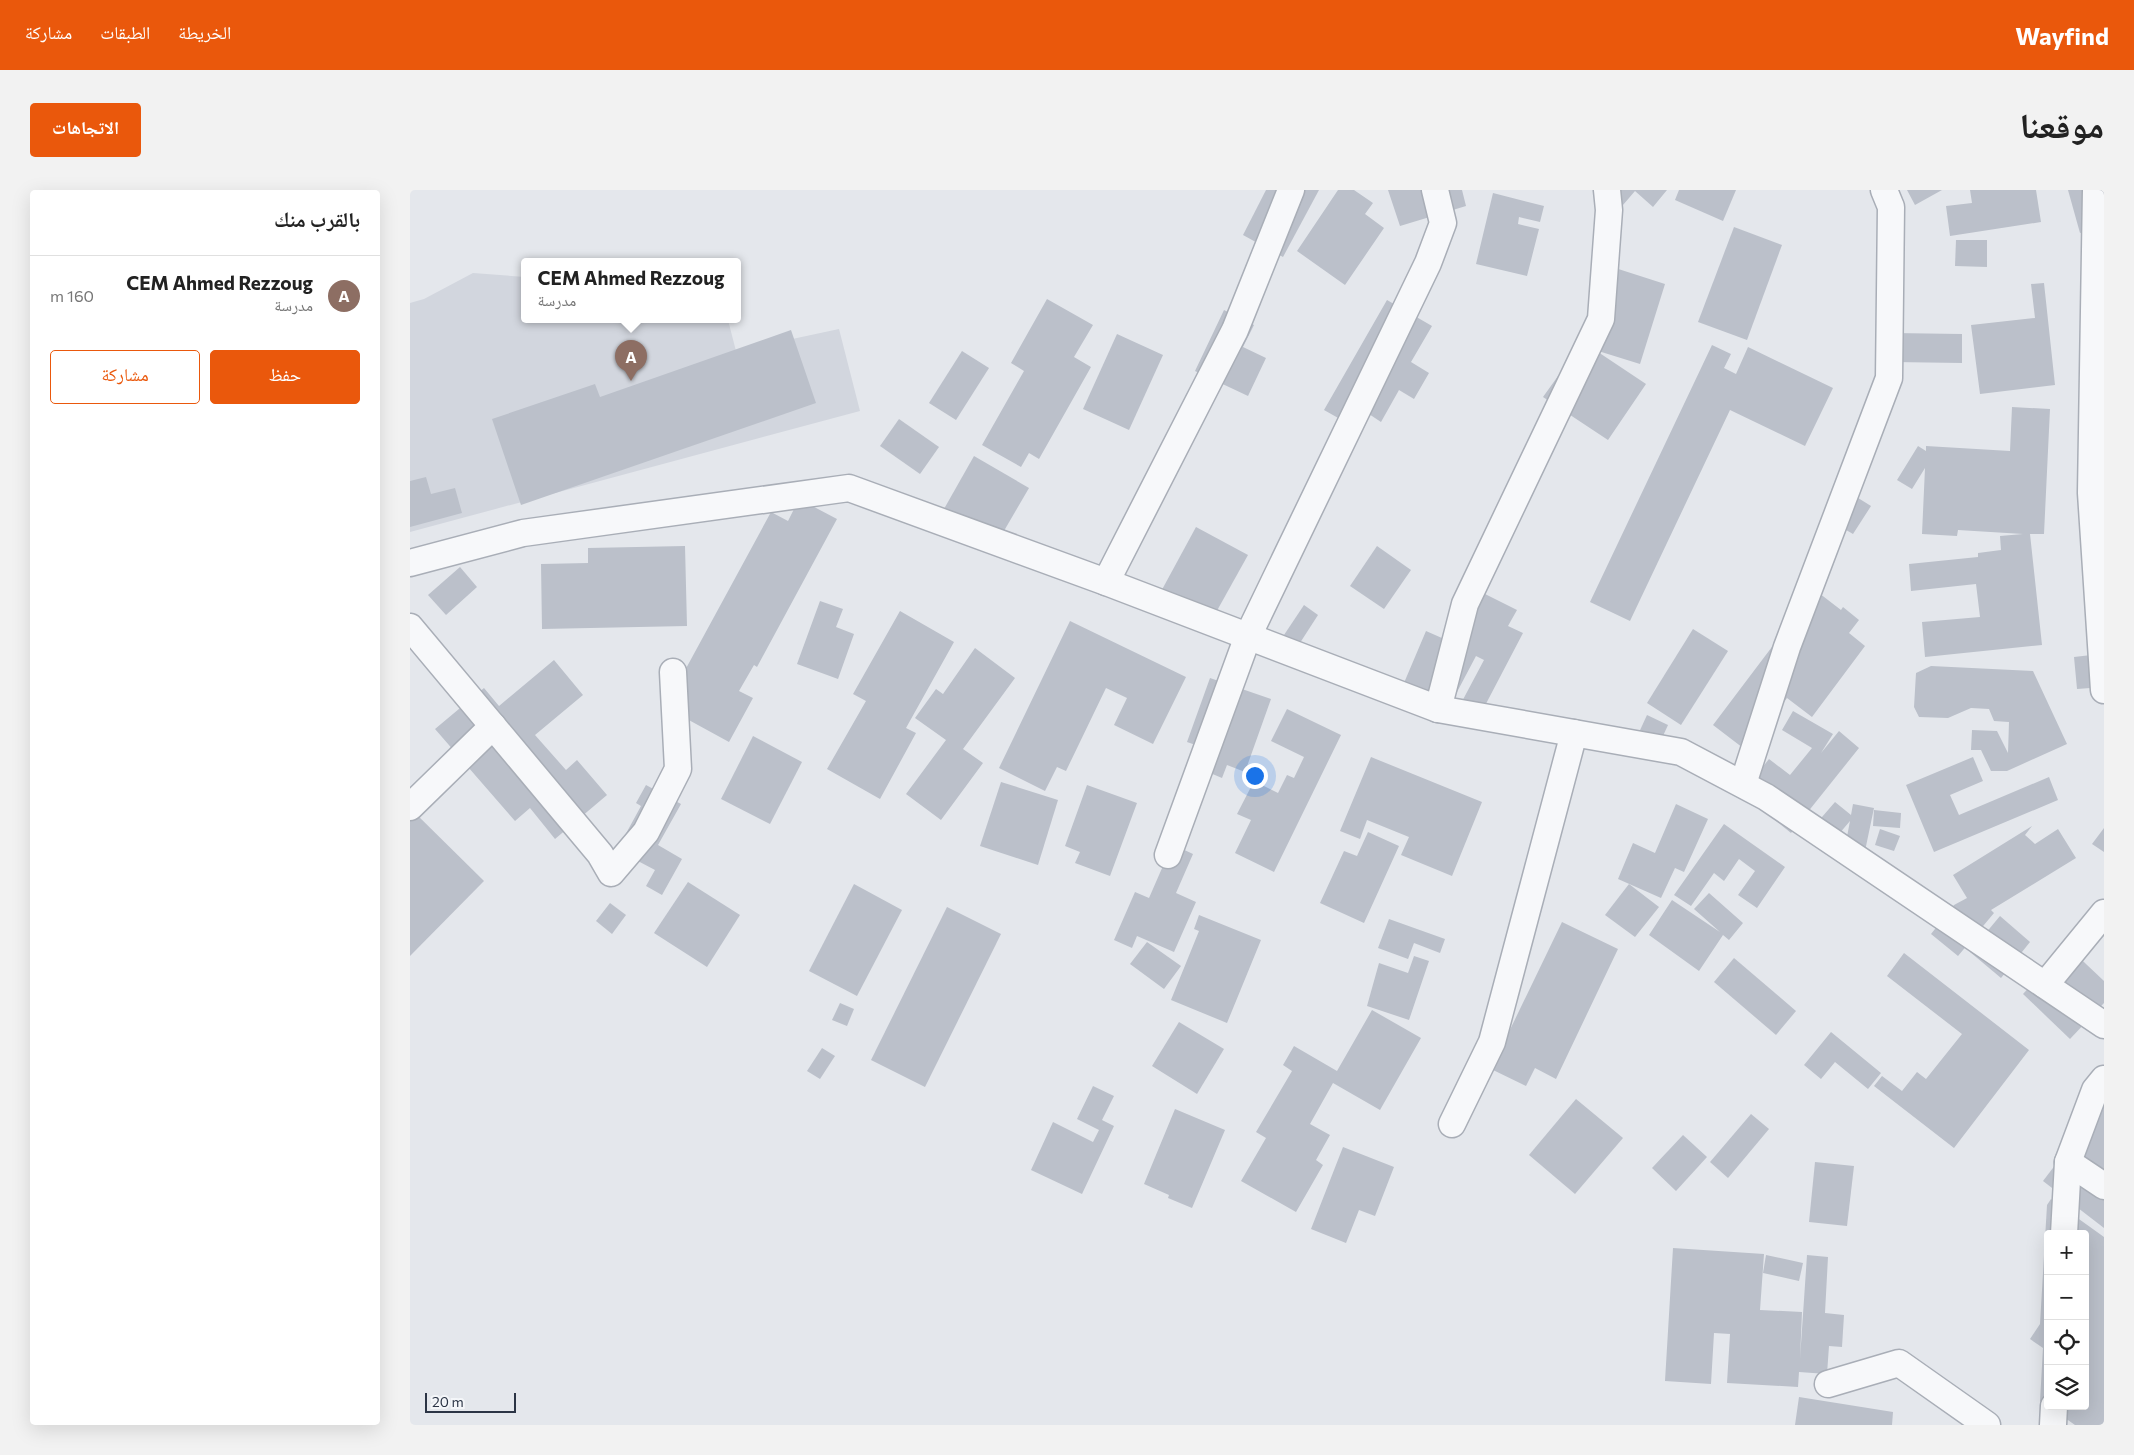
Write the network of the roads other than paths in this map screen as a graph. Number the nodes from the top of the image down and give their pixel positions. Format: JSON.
{"nodes":[{"id":1,"x":1291,"y":190,"type":"edge"},
{"id":2,"x":1435,"y":190,"type":"edge"},
{"id":3,"x":1607,"y":190,"type":"edge"},
{"id":4,"x":1884,"y":190,"type":"edge"},
{"id":5,"x":2096,"y":190,"type":"edge"},
{"id":6,"x":410,"y":563,"type":"edge"},
{"id":7,"x":1106,"y":582,"type":"junction"},
{"id":8,"x":410,"y":627,"type":"edge"},
{"id":9,"x":1248,"y":636,"type":"junction"},
{"id":10,"x":673,"y":672,"type":"dead end"},
{"id":11,"x":2104,"y":690,"type":"edge"},
{"id":12,"x":1438,"y":710,"type":"junction"},
{"id":13,"x":493,"y":726,"type":"junction"},
{"id":14,"x":1574,"y":733,"type":"junction"},
{"id":15,"x":1743,"y":784,"type":"junction"},
{"id":16,"x":410,"y":808,"type":"edge"},
{"id":17,"x":1168,"y":855,"type":"dead end"},
{"id":18,"x":2104,"y":913,"type":"edge"},
{"id":19,"x":2044,"y":985,"type":"junction"},
{"id":20,"x":2104,"y":1025,"type":"edge"},
{"id":21,"x":2104,"y":1080,"type":"edge"},
{"id":22,"x":1452,"y":1124,"type":"dead end"},
{"id":23,"x":2068,"y":1162,"type":"junction"},
{"id":24,"x":2104,"y":1186,"type":"edge"},
{"id":25,"x":2064,"y":1230,"type":"edge"},
{"id":26,"x":1828,"y":1384,"type":"dead end"},
{"id":27,"x":2054,"y":1410,"type":"edge"},
{"id":28,"x":1987,"y":1425,"type":"edge"},
{"id":29,"x":2053,"y":1425,"type":"edge"}],
"edges":[{"from":1,"to":7,"type":"street"},
{"from":2,"to":9,"type":"street"},
{"from":3,"to":12,"type":"street"},
{"from":4,"to":15,"type":"street"},
{"from":5,"to":11,"type":"street"},
{"from":6,"to":7,"type":"street"},
{"from":7,"to":9,"type":"street"},
{"from":8,"to":13,"type":"street"},
{"from":9,"to":12,"type":"street"},
{"from":9,"to":17,"type":"street"},
{"from":10,"to":13,"type":"street"},
{"from":12,"to":14,"type":"street"},
{"from":13,"to":16,"type":"street"},
{"from":14,"to":15,"type":"street"},
{"from":14,"to":22,"type":"street"},
{"from":15,"to":19,"type":"street"},
{"from":18,"to":19,"type":"street"},
{"from":19,"to":20,"type":"street"},
{"from":21,"to":23,"type":"street"},
{"from":23,"to":24,"type":"street"},
{"from":23,"to":25,"type":"street"},
{"from":26,"to":28,"type":"street"},
{"from":27,"to":29,"type":"street"}]}
